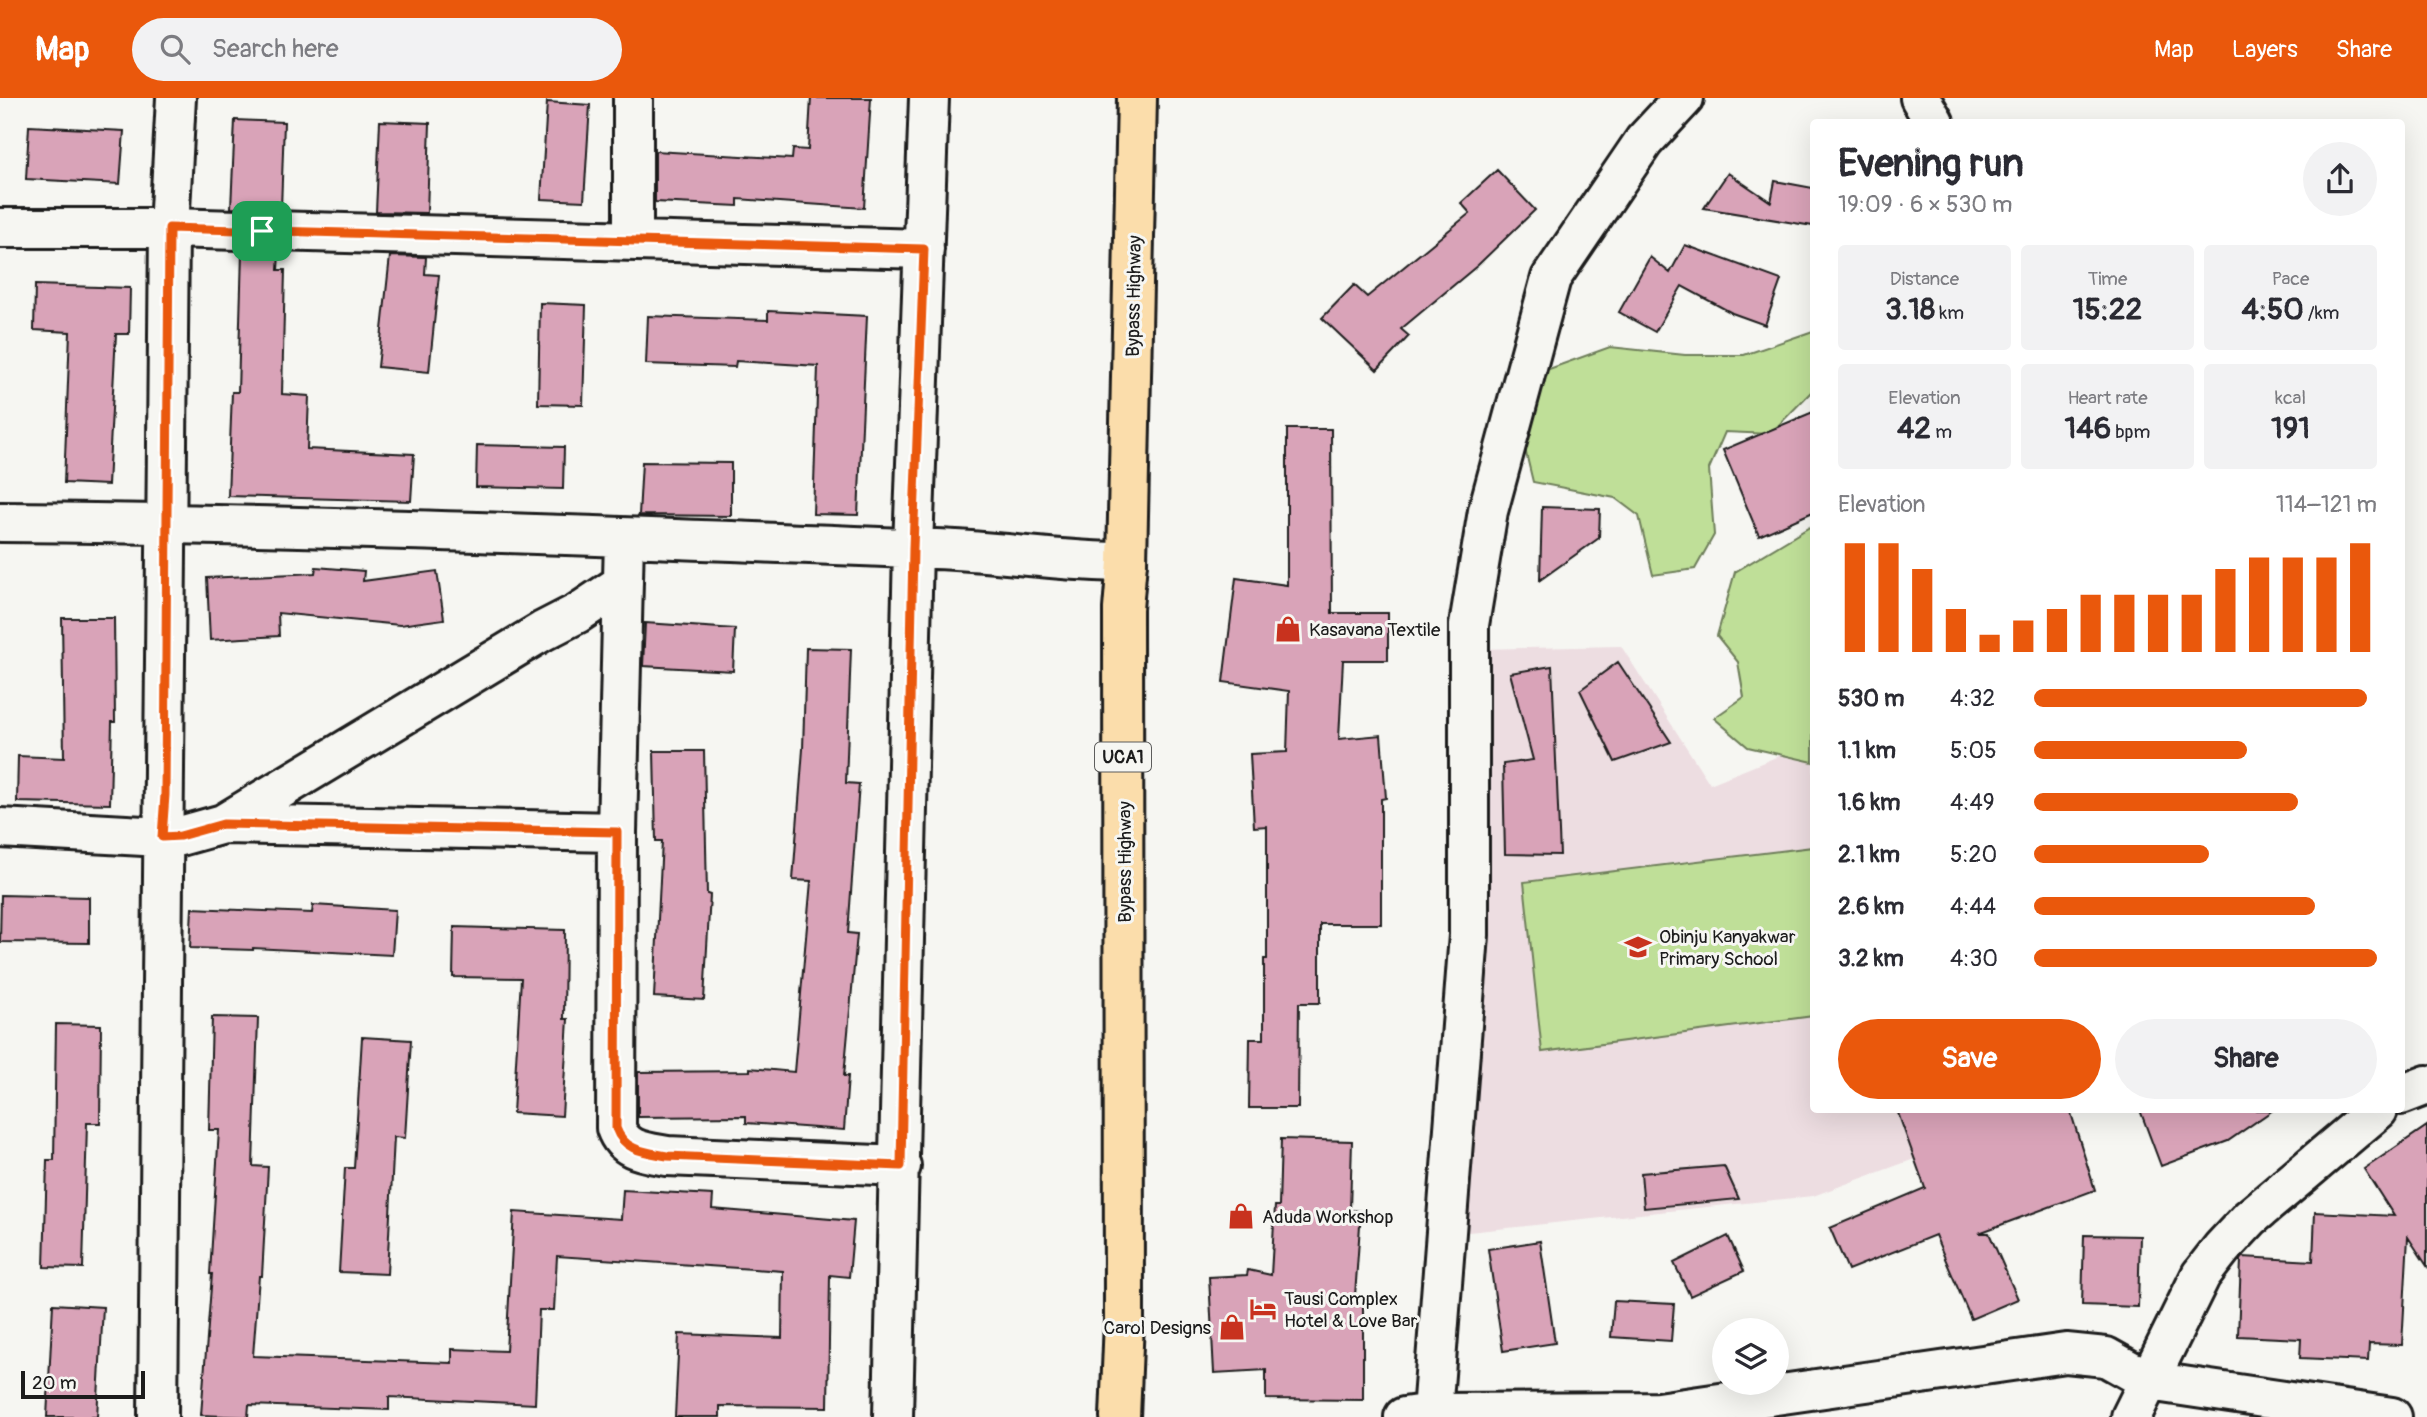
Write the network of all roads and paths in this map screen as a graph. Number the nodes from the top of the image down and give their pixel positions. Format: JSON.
{"nodes":[{"id":1,"x":176,"y":98,"type":"edge"},
{"id":2,"x":634,"y":98,"type":"edge"},
{"id":3,"x":929,"y":98,"type":"edge"},
{"id":4,"x":1137,"y":98,"type":"edge"},
{"id":5,"x":1684,"y":98,"type":"edge"},
{"id":6,"x":1920,"y":98,"type":"edge"},
{"id":7,"x":1932,"y":119,"type":"edge"},
{"id":8,"x":0,"y":228,"type":"edge"},
{"id":9,"x":169,"y":228,"type":"junction"},
{"id":10,"x":633,"y":241,"type":"junction"},
{"id":11,"x":924,"y":249,"type":"junction"},
{"id":12,"x":0,"y":522,"type":"edge"},
{"id":13,"x":166,"y":523,"type":"junction"},
{"id":14,"x":624,"y":538,"type":"junction"},
{"id":15,"x":913,"y":548,"type":"junction"},
{"id":16,"x":1127,"y":562,"type":"junction"},
{"id":17,"x":623,"y":583,"type":"junction"},
{"id":18,"x":223,"y":824,"type":"junction"},
{"id":19,"x":0,"y":828,"type":"edge"},
{"id":20,"x":617,"y":832,"type":"junction"},
{"id":21,"x":162,"y":837,"type":"junction"},
{"id":22,"x":2427,"y":1085,"type":"edge"},
{"id":23,"x":2405,"y":1094,"type":"edge"},
{"id":24,"x":2374,"y":1113,"type":"edge"},
{"id":25,"x":901,"y":1166,"type":"junction"},
{"id":26,"x":2149,"y":1381,"type":"junction"},
{"id":27,"x":1423,"y":1416,"type":"edge"},
{"id":28,"x":158,"y":1417,"type":"edge"},
{"id":29,"x":893,"y":1417,"type":"edge"},
{"id":30,"x":1120,"y":1417,"type":"edge"},
{"id":31,"x":2131,"y":1417,"type":"edge"},
{"id":32,"x":2392,"y":1417,"type":"edge"}],
"edges":[{"from":1,"to":9,"type":"street"},
{"from":2,"to":10,"type":"street"},
{"from":3,"to":11,"type":"street"},
{"from":4,"to":16,"type":"main road","name":"Bypass Highway","number":"UCA1"},
{"from":5,"to":27,"type":"street"},
{"from":6,"to":7,"type":"street"},
{"from":8,"to":9,"type":"street"},
{"from":9,"to":10,"type":"street"},
{"from":9,"to":13,"type":"street"},
{"from":10,"to":11,"type":"street"},
{"from":11,"to":15,"type":"street"},
{"from":12,"to":13,"type":"street"},
{"from":13,"to":14,"type":"street"},
{"from":13,"to":21,"type":"street"},
{"from":14,"to":15,"type":"street"},
{"from":14,"to":17,"type":"street"},
{"from":15,"to":16,"type":"street"},
{"from":15,"to":25,"type":"street"},
{"from":16,"to":30,"type":"main road","name":"Bypass Highway","number":"UCA1"},
{"from":17,"to":18,"type":"street"},
{"from":17,"to":20,"type":"street"},
{"from":18,"to":20,"type":"street"},
{"from":18,"to":21,"type":"street"},
{"from":19,"to":21,"type":"street"},
{"from":20,"to":25,"type":"street"},
{"from":21,"to":28,"type":"street"},
{"from":22,"to":23,"type":"street"},
{"from":24,"to":26,"type":"street"},
{"from":25,"to":29,"type":"street"},
{"from":26,"to":27,"type":"street"},
{"from":26,"to":31,"type":"street"},
{"from":26,"to":32,"type":"street"}]}
